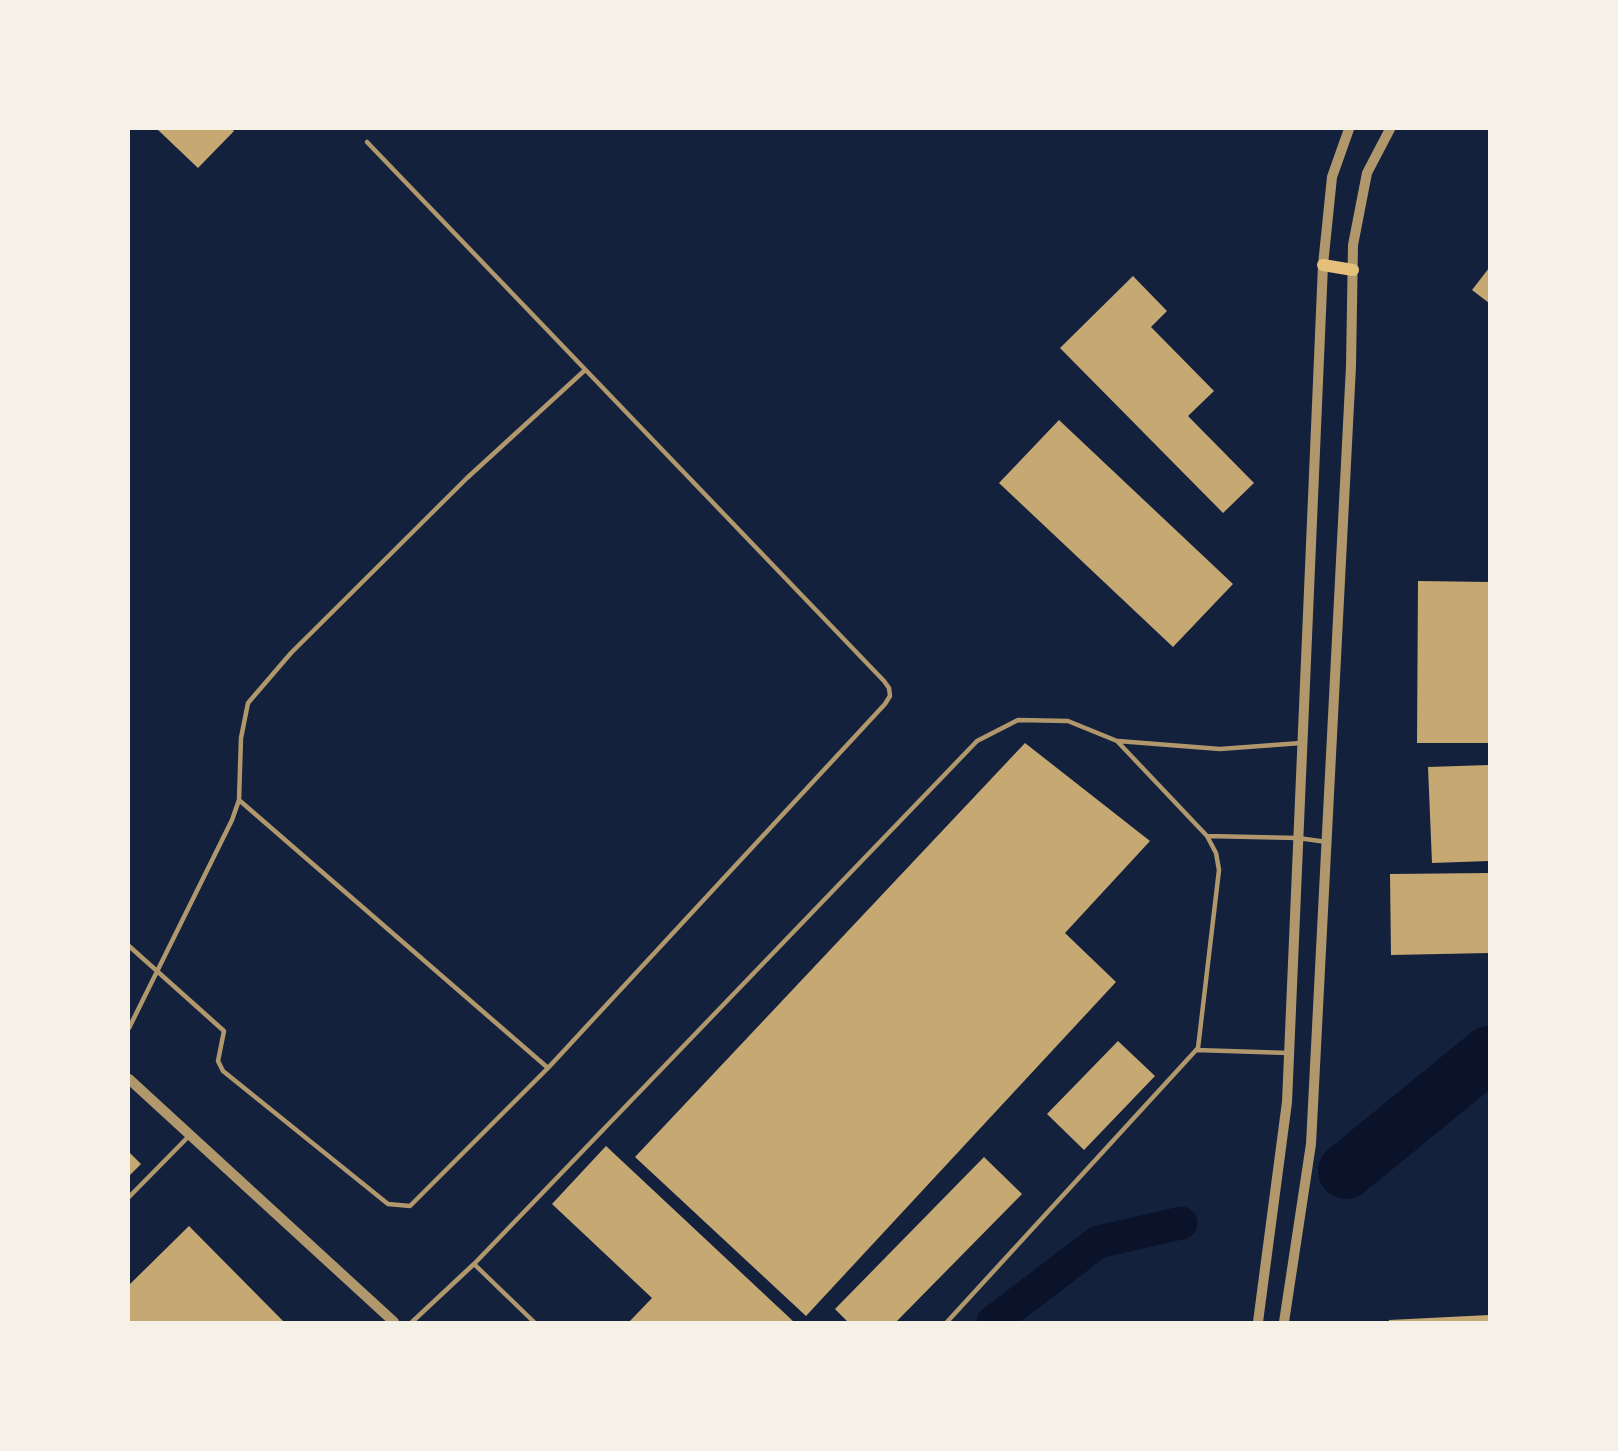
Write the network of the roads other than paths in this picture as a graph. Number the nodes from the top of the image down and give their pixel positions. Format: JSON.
{"nodes":[{"id":1,"x":1349,"y":129,"type":"edge"},
{"id":2,"x":1390,"y":129,"type":"edge"},
{"id":3,"x":367,"y":142,"type":"dead end"},
{"id":4,"x":1323,"y":265,"type":"junction"},
{"id":5,"x":1353,"y":270,"type":"junction"},
{"id":6,"x":584,"y":371,"type":"junction"},
{"id":7,"x":1118,"y":741,"type":"junction"},
{"id":8,"x":1303,"y":743,"type":"junction"},
{"id":9,"x":239,"y":800,"type":"junction"},
{"id":10,"x":1207,"y":836,"type":"junction"},
{"id":11,"x":1298,"y":838,"type":"junction"},
{"id":12,"x":1327,"y":842,"type":"junction"},
{"id":13,"x":129,"y":946,"type":"edge"},
{"id":14,"x":158,"y":972,"type":"junction"},
{"id":15,"x":129,"y":1028,"type":"edge"},
{"id":16,"x":1196,"y":1050,"type":"junction"},
{"id":17,"x":1289,"y":1053,"type":"junction"},
{"id":18,"x":548,"y":1068,"type":"junction"},
{"id":19,"x":129,"y":1079,"type":"edge"},
{"id":20,"x":189,"y":1136,"type":"junction"},
{"id":21,"x":129,"y":1197,"type":"edge"},
{"id":22,"x":474,"y":1264,"type":"junction"},
{"id":23,"x":394,"y":1322,"type":"edge"},
{"id":24,"x":412,"y":1322,"type":"edge"},
{"id":25,"x":534,"y":1322,"type":"edge"},
{"id":26,"x":947,"y":1322,"type":"edge"},
{"id":27,"x":1258,"y":1322,"type":"edge"},
{"id":28,"x":1284,"y":1322,"type":"edge"}],
"edges":[{"from":1,"to":4,"type":"street"},
{"from":2,"to":5,"type":"street"},
{"from":3,"to":6,"type":"lane"},
{"from":4,"to":5,"type":"main road"},
{"from":4,"to":8,"type":"street"},
{"from":5,"to":12,"type":"street"},
{"from":6,"to":9,"type":"lane"},
{"from":6,"to":18,"type":"lane"},
{"from":7,"to":8,"type":"lane"},
{"from":7,"to":10,"type":"lane"},
{"from":7,"to":22,"type":"lane"},
{"from":8,"to":11,"type":"street"},
{"from":9,"to":14,"type":"lane"},
{"from":9,"to":18,"type":"lane"},
{"from":10,"to":11,"type":"lane"},
{"from":10,"to":16,"type":"lane"},
{"from":11,"to":12,"type":"lane"},
{"from":11,"to":17,"type":"street"},
{"from":12,"to":28,"type":"street"},
{"from":13,"to":14,"type":"lane"},
{"from":14,"to":15,"type":"lane"},
{"from":14,"to":18,"type":"lane"},
{"from":16,"to":17,"type":"lane"},
{"from":16,"to":26,"type":"lane"},
{"from":17,"to":27,"type":"street"},
{"from":19,"to":20,"type":"street"},
{"from":20,"to":21,"type":"lane"},
{"from":20,"to":23,"type":"street"},
{"from":22,"to":24,"type":"lane"},
{"from":22,"to":25,"type":"lane"}]}
